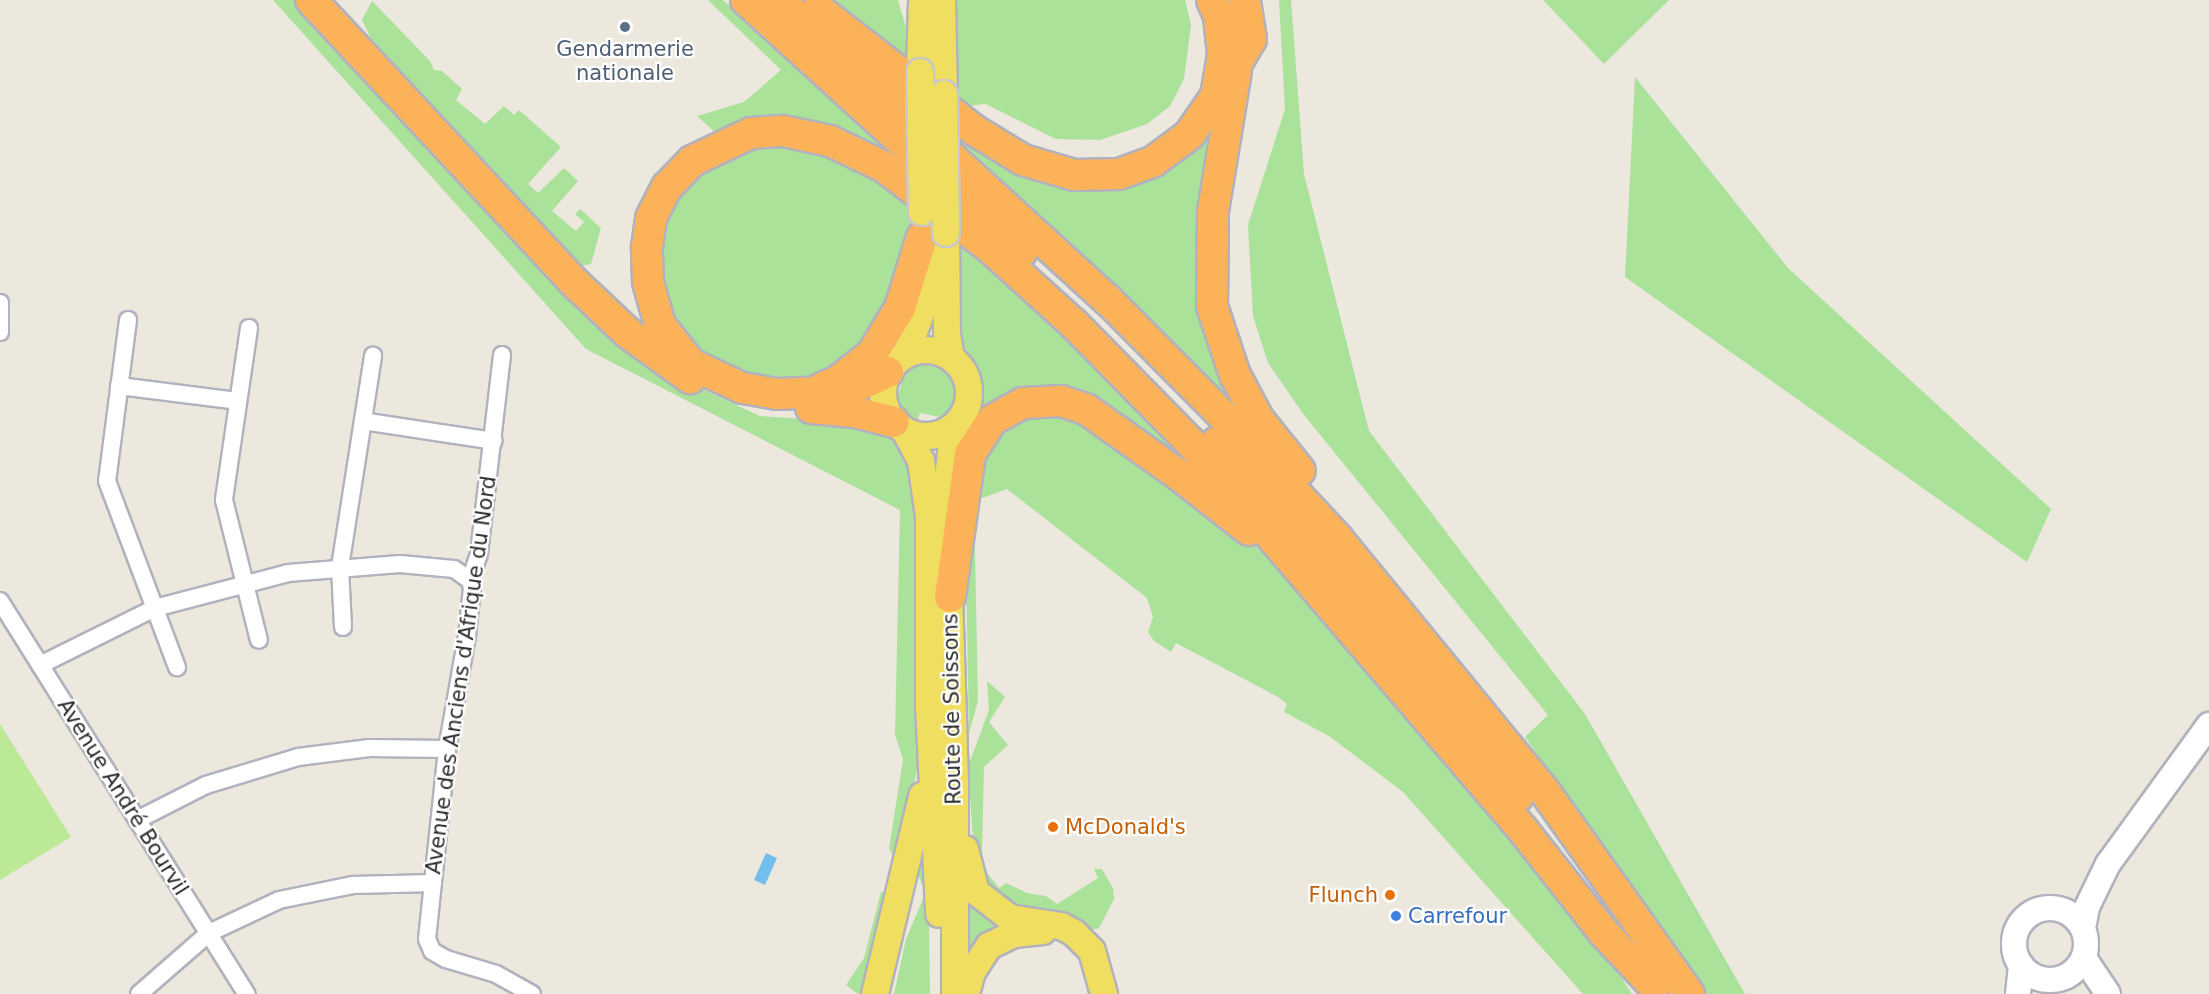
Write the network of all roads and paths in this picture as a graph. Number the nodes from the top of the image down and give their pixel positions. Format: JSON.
{"nodes":[{"id":1,"x":311,"y":0,"type":"edge"},
{"id":2,"x":746,"y":0,"type":"edge"},
{"id":3,"x":779,"y":0,"type":"edge"},
{"id":4,"x":807,"y":0,"type":"edge"},
{"id":5,"x":913,"y":0,"type":"edge"},
{"id":6,"x":922,"y":0,"type":"edge"},
{"id":7,"x":942,"y":0,"type":"edge"},
{"id":8,"x":1212,"y":0,"type":"edge"},
{"id":9,"x":1230,"y":0,"type":"edge"},
{"id":10,"x":1245,"y":0,"type":"edge"},
{"id":11,"x":919,"y":39,"type":"junction"},
{"id":12,"x":1237,"y":63,"type":"junction"},
{"id":13,"x":930,"y":227,"type":"junction"},
{"id":14,"x":0,"y":303,"type":"edge"},
{"id":15,"x":128,"y":320,"type":"dead end"},
{"id":16,"x":249,"y":328,"type":"dead end"},
{"id":17,"x":0,"y":332,"type":"edge"},
{"id":18,"x":502,"y":355,"type":"dead end"},
{"id":19,"x":373,"y":356,"type":"dead end"},
{"id":20,"x":951,"y":358,"type":"junction"},
{"id":21,"x":897,"y":363,"type":"junction"},
{"id":22,"x":119,"y":386,"type":"junction"},
{"id":23,"x":811,"y":393,"type":"junction"},
{"id":24,"x":237,"y":401,"type":"junction"},
{"id":25,"x":363,"y":421,"type":"junction"},
{"id":26,"x":900,"y":426,"type":"junction"},
{"id":27,"x":954,"y":426,"type":"junction"},
{"id":28,"x":493,"y":441,"type":"junction"},
{"id":29,"x":1338,"y":538,"type":"junction"},
{"id":30,"x":340,"y":567,"type":"junction"},
{"id":31,"x":470,"y":580,"type":"junction"},
{"id":32,"x":244,"y":582,"type":"junction"},
{"id":33,"x":1321,"y":596,"type":"junction"},
{"id":34,"x":950,"y":597,"type":"junction"},
{"id":35,"x":0,"y":601,"type":"edge"},
{"id":36,"x":155,"y":608,"type":"junction"},
{"id":37,"x":343,"y":627,"type":"dead end"},
{"id":38,"x":259,"y":640,"type":"dead end"},
{"id":39,"x":40,"y":665,"type":"junction"},
{"id":40,"x":177,"y":667,"type":"dead end"},
{"id":41,"x":929,"y":706,"type":"junction"},
{"id":42,"x":2209,"y":725,"type":"edge"},
{"id":43,"x":447,"y":749,"type":"junction"},
{"id":44,"x":955,"y":784,"type":"junction"},
{"id":45,"x":137,"y":820,"type":"junction"},
{"id":46,"x":2108,"y":864,"type":"junction"},
{"id":47,"x":433,"y":884,"type":"junction"},
{"id":48,"x":2060,"y":909,"type":"junction"},
{"id":49,"x":2083,"y":928,"type":"junction"},
{"id":50,"x":209,"y":933,"type":"junction"},
{"id":51,"x":1083,"y":941,"type":"junction"},
{"id":52,"x":2084,"y":958,"type":"junction"},
{"id":53,"x":2030,"y":972,"type":"junction"},
{"id":54,"x":2064,"y":977,"type":"junction"},
{"id":55,"x":1657,"y":990,"type":"edge"},
{"id":56,"x":139,"y":994,"type":"edge"},
{"id":57,"x":247,"y":994,"type":"edge"},
{"id":58,"x":532,"y":994,"type":"edge"},
{"id":59,"x":875,"y":994,"type":"edge"},
{"id":60,"x":943,"y":994,"type":"edge"},
{"id":61,"x":956,"y":994,"type":"edge"},
{"id":62,"x":966,"y":994,"type":"edge"},
{"id":63,"x":1104,"y":994,"type":"edge"},
{"id":64,"x":1689,"y":994,"type":"edge"},
{"id":65,"x":2018,"y":994,"type":"edge"},
{"id":66,"x":2088,"y":994,"type":"edge"},
{"id":67,"x":2108,"y":994,"type":"edge"}],
"edges":[{"from":1,"to":26,"type":"highway"},
{"from":2,"to":55,"type":"highway"},
{"from":3,"to":29,"type":"highway"},
{"from":4,"to":8,"type":"highway"},
{"from":5,"to":11,"type":"main road"},
{"from":6,"to":11,"type":"main road"},
{"from":7,"to":13,"type":"main road","bridge":true},
{"from":9,"to":12,"type":"highway"},
{"from":10,"to":12,"type":"highway"},
{"from":11,"to":13,"type":"main road","bridge":true},
{"from":12,"to":29,"type":"highway"},
{"from":13,"to":20,"type":"main road"},
{"from":13,"to":21,"type":"main road"},
{"from":13,"to":23,"type":"highway"},
{"from":14,"to":17,"type":"street"},
{"from":15,"to":22,"type":"street"},
{"from":16,"to":24,"type":"street"},
{"from":18,"to":28,"type":"street","name":"Avenue des Anciens d'Afrique du Nord"},
{"from":19,"to":25,"type":"street"},
{"from":20,"to":21,"type":"main road"},
{"from":20,"to":27,"type":"main road"},
{"from":21,"to":23,"type":"highway"},
{"from":21,"to":26,"type":"main road"},
{"from":22,"to":24,"type":"street"},
{"from":22,"to":36,"type":"street"},
{"from":23,"to":33,"type":"highway"},
{"from":24,"to":32,"type":"street"},
{"from":25,"to":28,"type":"street"},
{"from":25,"to":30,"type":"street"},
{"from":26,"to":27,"type":"main road"},
{"from":26,"to":41,"type":"main road","name":"Route de Soissons"},
{"from":27,"to":34,"type":"main road","name":"Route de Soissons"},
{"from":28,"to":31,"type":"street","name":"Avenue des Anciens d'Afrique du Nord"},
{"from":29,"to":64,"type":"highway"},
{"from":30,"to":31,"type":"street"},
{"from":30,"to":32,"type":"street"},
{"from":30,"to":37,"type":"street"},
{"from":31,"to":43,"type":"street","name":"Avenue des Anciens d'Afrique du Nord"},
{"from":32,"to":36,"type":"street"},
{"from":32,"to":38,"type":"street"},
{"from":33,"to":34,"type":"highway"},
{"from":33,"to":55,"type":"highway"},
{"from":34,"to":44,"type":"main road","name":"Route de Soissons"},
{"from":35,"to":39,"type":"street","name":"Avenue André Bourvil"},
{"from":36,"to":39,"type":"street"},
{"from":36,"to":40,"type":"street"},
{"from":39,"to":45,"type":"street","name":"Avenue André Bourvil"},
{"from":41,"to":59,"type":"main road"},
{"from":41,"to":60,"type":"main road","name":"Route de Soissons"},
{"from":42,"to":46,"type":"street"},
{"from":43,"to":45,"type":"street"},
{"from":43,"to":47,"type":"street","name":"Avenue des Anciens d'Afrique du Nord"},
{"from":44,"to":51,"type":"main road"},
{"from":44,"to":61,"type":"main road","name":"Route de Soissons"},
{"from":45,"to":50,"type":"street","name":"Avenue André Bourvil"},
{"from":46,"to":48,"type":"street"},
{"from":46,"to":49,"type":"street"},
{"from":47,"to":50,"type":"street"},
{"from":47,"to":58,"type":"street","name":"Avenue des Anciens d'Afrique du Nord"},
{"from":48,"to":49,"type":"street"},
{"from":48,"to":53,"type":"street"},
{"from":49,"to":52,"type":"street"},
{"from":50,"to":56,"type":"street"},
{"from":50,"to":57,"type":"street","name":"Avenue André Bourvil"},
{"from":51,"to":62,"type":"main road"},
{"from":51,"to":63,"type":"main road"},
{"from":52,"to":54,"type":"street"},
{"from":52,"to":67,"type":"street"},
{"from":53,"to":54,"type":"street"},
{"from":53,"to":65,"type":"street"},
{"from":54,"to":66,"type":"street"}]}
